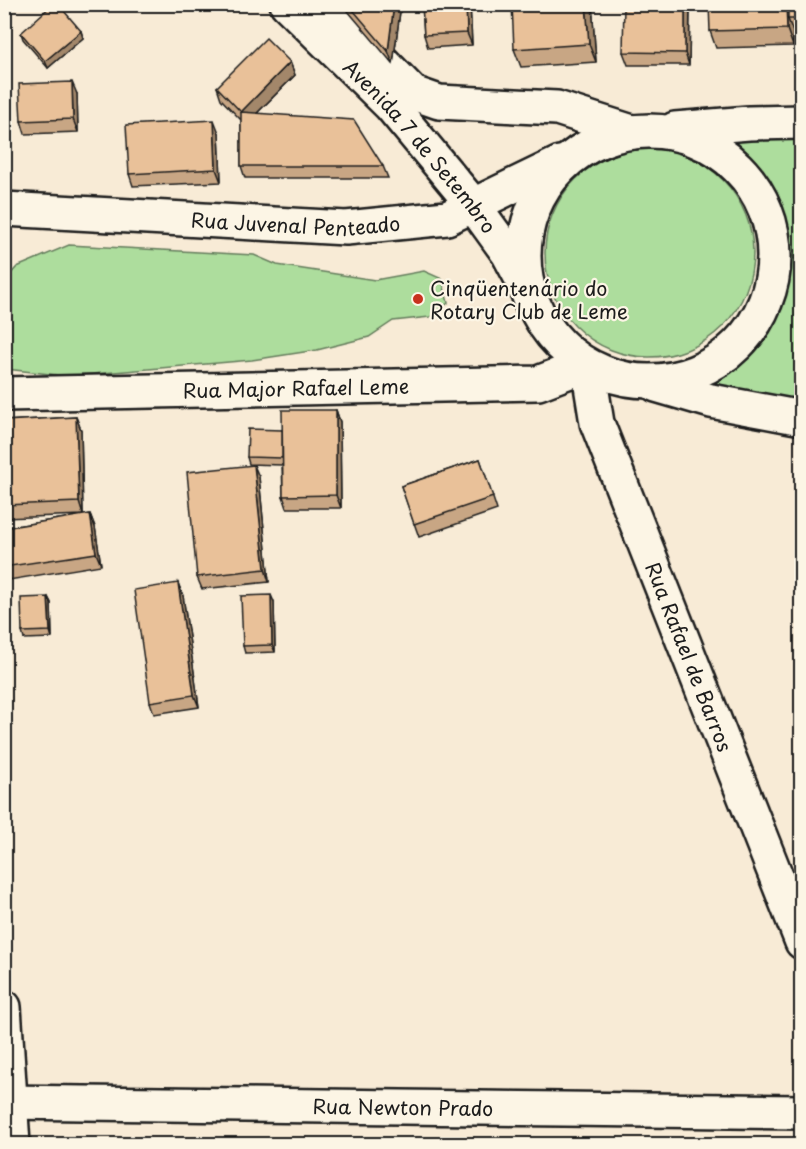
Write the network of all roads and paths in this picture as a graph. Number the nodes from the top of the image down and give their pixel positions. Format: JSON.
{"nodes":[{"id":1,"x":287,"y":4,"type":"edge"},
{"id":2,"x":326,"y":4,"type":"edge"},
{"id":3,"x":801,"y":122,"type":"edge"},
{"id":4,"x":645,"y":131,"type":"junction"},
{"id":5,"x":572,"y":157,"type":"junction"},
{"id":6,"x":474,"y":206,"type":"junction"},
{"id":7,"x":4,"y":209,"type":"edge"},
{"id":8,"x":532,"y":304,"type":"junction"},
{"id":9,"x":586,"y":366,"type":"junction"},
{"id":10,"x":648,"y":383,"type":"junction"},
{"id":11,"x":4,"y":394,"type":"edge"},
{"id":12,"x":801,"y":418,"type":"edge"},
{"id":13,"x":801,"y":942,"type":"edge"},
{"id":14,"x":4,"y":1007,"type":"edge"},
{"id":15,"x":7,"y":1102,"type":"edge"},
{"id":16,"x":801,"y":1112,"type":"edge"},
{"id":17,"x":13,"y":1144,"type":"edge"}],
"edges":[{"from":1,"to":6,"type":"street","name":"Avenida 7 de Setembro"},
{"from":2,"to":4,"type":"street","name":"Avenida 7 de Setembro"},
{"from":3,"to":4,"type":"street"},
{"from":4,"to":5,"type":"street"},
{"from":4,"to":10,"type":"street","name":"Avenida 7 de Setembro"},
{"from":5,"to":6,"type":"street","name":"Rua Juvenal Penteado"},
{"from":5,"to":8,"type":"street"},
{"from":6,"to":7,"type":"street","name":"Rua Juvenal Penteado"},
{"from":6,"to":8,"type":"street","name":"Avenida 7 de Setembro"},
{"from":8,"to":9,"type":"street"},
{"from":9,"to":10,"type":"street"},
{"from":9,"to":11,"type":"street","name":"Rua Major Rafael Leme"},
{"from":9,"to":13,"type":"street","name":"Rua Rafael de Barros"},
{"from":10,"to":12,"type":"street"},
{"from":14,"to":15,"type":"street"},
{"from":15,"to":16,"type":"street","name":"Rua Newton Prado"},
{"from":15,"to":17,"type":"street"}]}
